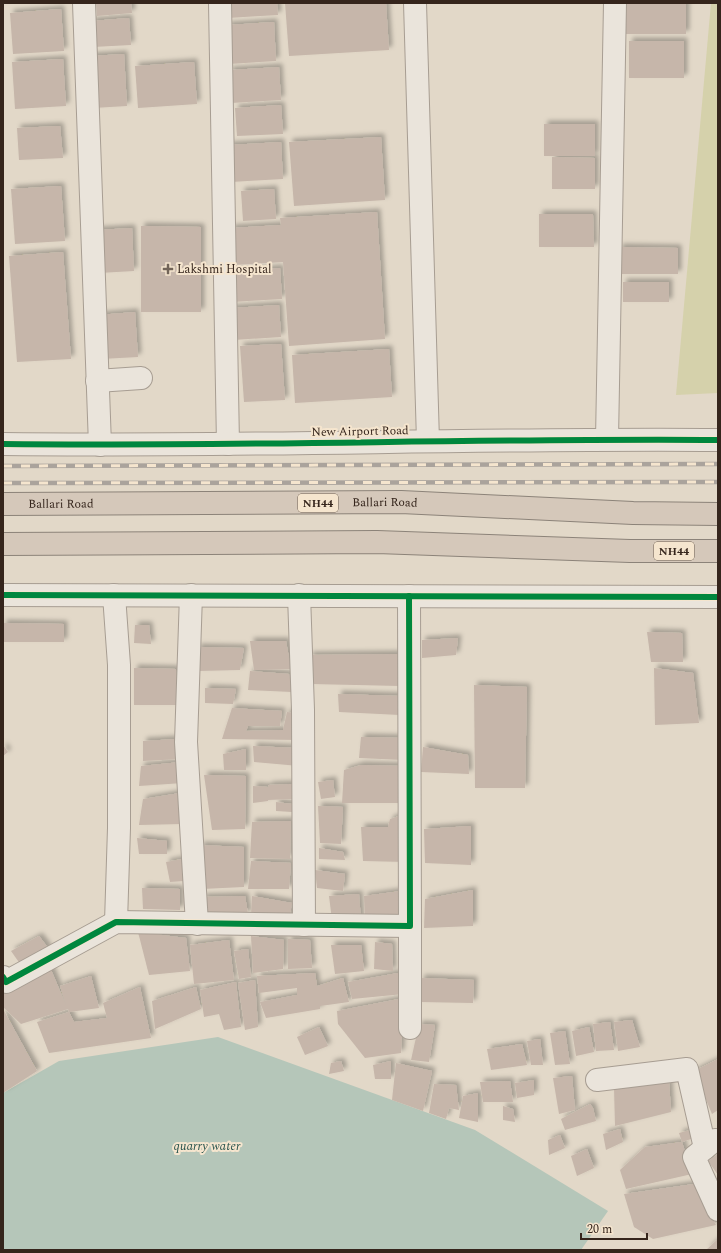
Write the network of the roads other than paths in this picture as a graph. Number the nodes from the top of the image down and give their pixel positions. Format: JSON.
{"nodes":[{"id":1,"x":84,"y":3,"type":"edge"},
{"id":2,"x":220,"y":3,"type":"edge"},
{"id":3,"x":415,"y":3,"type":"edge"},
{"id":4,"x":615,"y":3,"type":"edge"},
{"id":5,"x":141,"y":378,"type":"dead end"},
{"id":6,"x":97,"y":381,"type":"junction"},
{"id":7,"x":607,"y":439,"type":"junction"},
{"id":8,"x":718,"y":440,"type":"edge"},
{"id":9,"x":428,"y":441,"type":"junction"},
{"id":10,"x":3,"y":444,"type":"edge"},
{"id":11,"x":228,"y":444,"type":"junction"},
{"id":12,"x":100,"y":445,"type":"junction"},
{"id":13,"x":3,"y":504,"type":"edge"},
{"id":14,"x":718,"y":514,"type":"edge"},
{"id":15,"x":3,"y":544,"type":"edge"},
{"id":16,"x":718,"y":551,"type":"edge"},
{"id":17,"x":3,"y":595,"type":"edge"},
{"id":18,"x":114,"y":595,"type":"junction"},
{"id":19,"x":190,"y":595,"type":"junction"},
{"id":20,"x":299,"y":595,"type":"junction"},
{"id":21,"x":409,"y":596,"type":"junction"},
{"id":22,"x":718,"y":597,"type":"edge"},
{"id":23,"x":116,"y":922,"type":"junction"},
{"id":24,"x":197,"y":924,"type":"junction"},
{"id":25,"x":304,"y":925,"type":"junction"},
{"id":26,"x":410,"y":926,"type":"junction"},
{"id":27,"x":4,"y":981,"type":"edge"},
{"id":28,"x":410,"y":1028,"type":"dead end"},
{"id":29,"x":597,"y":1080,"type":"dead end"},
{"id":30,"x":711,"y":1143,"type":"edge"},
{"id":31,"x":718,"y":1210,"type":"edge"}],
"edges":[{"from":1,"to":6,"type":"street"},
{"from":2,"to":11,"type":"street"},
{"from":3,"to":9,"type":"street"},
{"from":4,"to":7,"type":"street"},
{"from":5,"to":6,"type":"street"},
{"from":6,"to":12,"type":"street"},
{"from":7,"to":8,"type":"street","name":"New Airport Road"},
{"from":7,"to":9,"type":"street","name":"New Airport Road"},
{"from":9,"to":11,"type":"street","name":"New Airport Road"},
{"from":10,"to":12,"type":"street","name":"New Airport Road"},
{"from":11,"to":12,"type":"street","name":"New Airport Road"},
{"from":13,"to":14,"type":"highway","name":"Ballari Road","number":"NH44"},
{"from":15,"to":16,"type":"highway","number":"NH44"},
{"from":17,"to":18,"type":"street"},
{"from":18,"to":19,"type":"street"},
{"from":18,"to":23,"type":"street"},
{"from":19,"to":20,"type":"street"},
{"from":19,"to":24,"type":"street"},
{"from":20,"to":21,"type":"street"},
{"from":20,"to":25,"type":"street"},
{"from":21,"to":22,"type":"street"},
{"from":21,"to":26,"type":"street"},
{"from":23,"to":24,"type":"street"},
{"from":23,"to":27,"type":"street"},
{"from":24,"to":25,"type":"street"},
{"from":25,"to":26,"type":"street"},
{"from":26,"to":28,"type":"street"},
{"from":29,"to":30,"type":"street"},
{"from":30,"to":31,"type":"street"}]}
